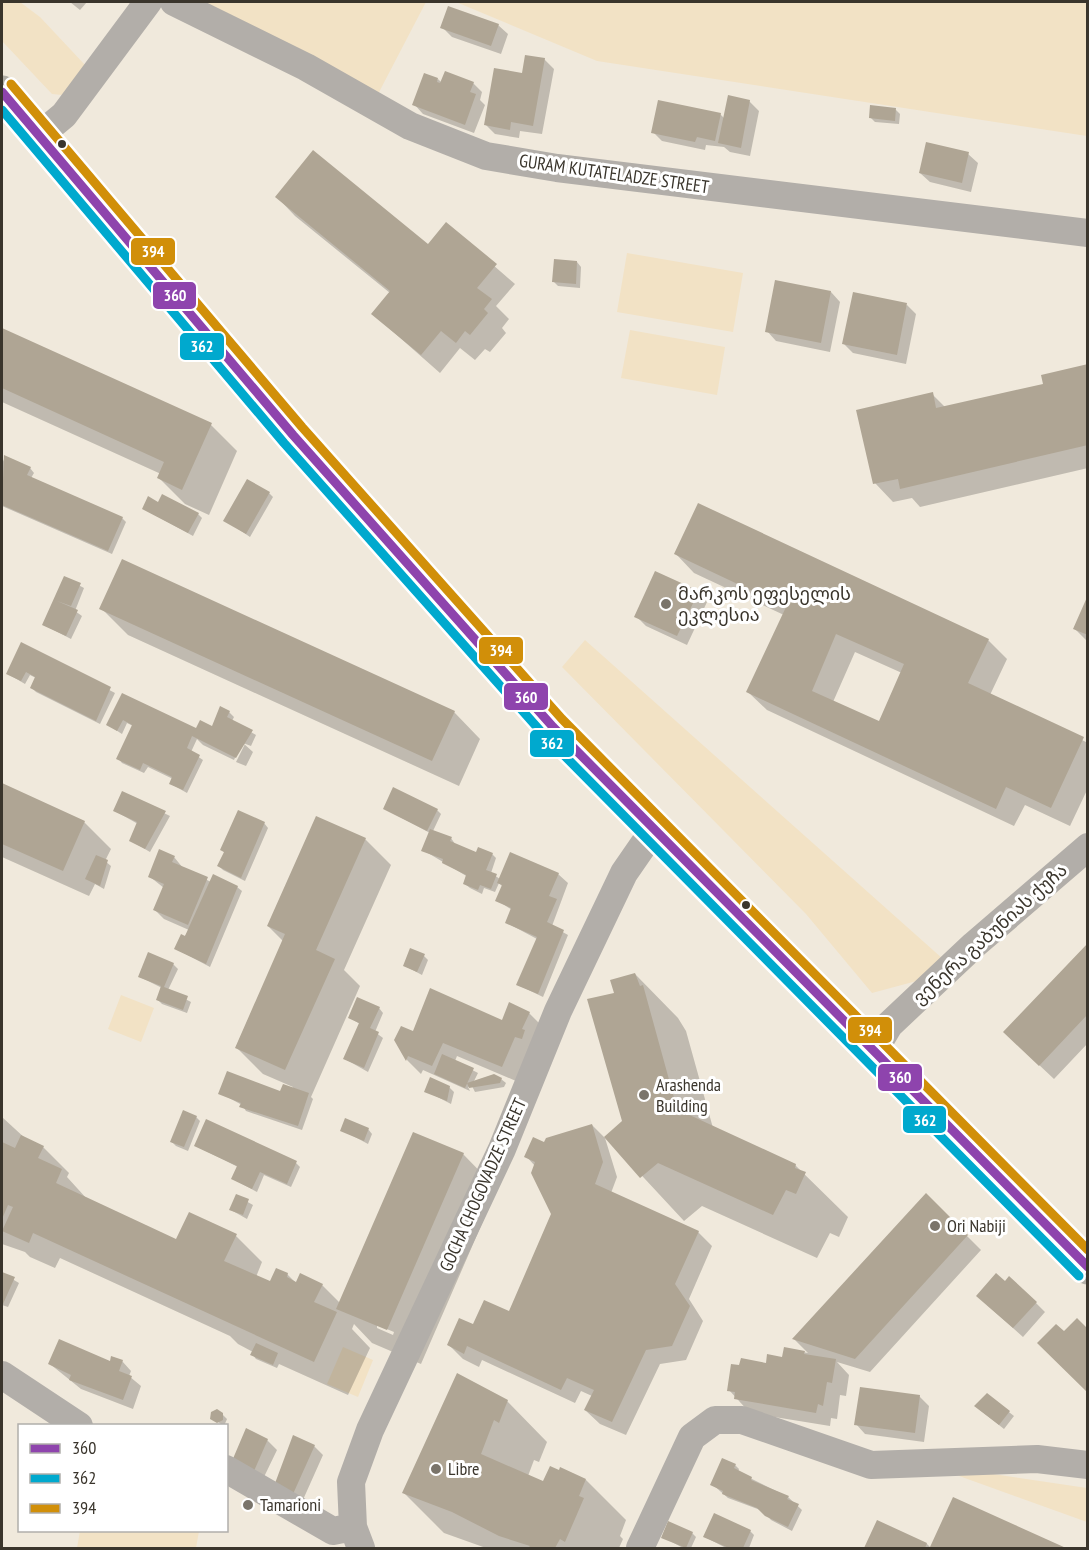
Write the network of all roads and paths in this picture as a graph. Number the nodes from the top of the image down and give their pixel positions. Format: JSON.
{"nodes":[{"id":1,"x":148,"y":2,"type":"edge"},
{"id":2,"x":174,"y":2,"type":"edge"},
{"id":3,"x":2,"y":92,"type":"edge"},
{"id":4,"x":40,"y":135,"type":"junction"},
{"id":5,"x":1088,"y":234,"type":"edge"},
{"id":6,"x":653,"y":831,"type":"junction"},
{"id":7,"x":1088,"y":847,"type":"edge"},
{"id":8,"x":873,"y":1052,"type":"junction"},
{"id":9,"x":1088,"y":1268,"type":"edge"},
{"id":10,"x":2,"y":1375,"type":"edge"},
{"id":11,"x":77,"y":1424,"type":"edge"},
{"id":12,"x":1088,"y":1465,"type":"edge"},
{"id":13,"x":228,"y":1470,"type":"edge"},
{"id":14,"x":357,"y":1538,"type":"edge"},
{"id":15,"x":640,"y":1548,"type":"edge"}],
"edges":[{"from":1,"to":4,"type":"street"},
{"from":2,"to":5,"type":"street","name":"GURAM KUTATELADZE STREET"},
{"from":3,"to":4,"type":"main road"},
{"from":4,"to":6,"type":"main road"},
{"from":6,"to":8,"type":"main road"},
{"from":6,"to":14,"type":"street","name":"GOCHA CHOGOVADZE STREET"},
{"from":7,"to":8,"type":"street","name":"ვენერა გაბუნიას ქუჩა"},
{"from":8,"to":9,"type":"main road"},
{"from":10,"to":11,"type":"street"},
{"from":12,"to":15,"type":"street"},
{"from":13,"to":14,"type":"street"}]}
